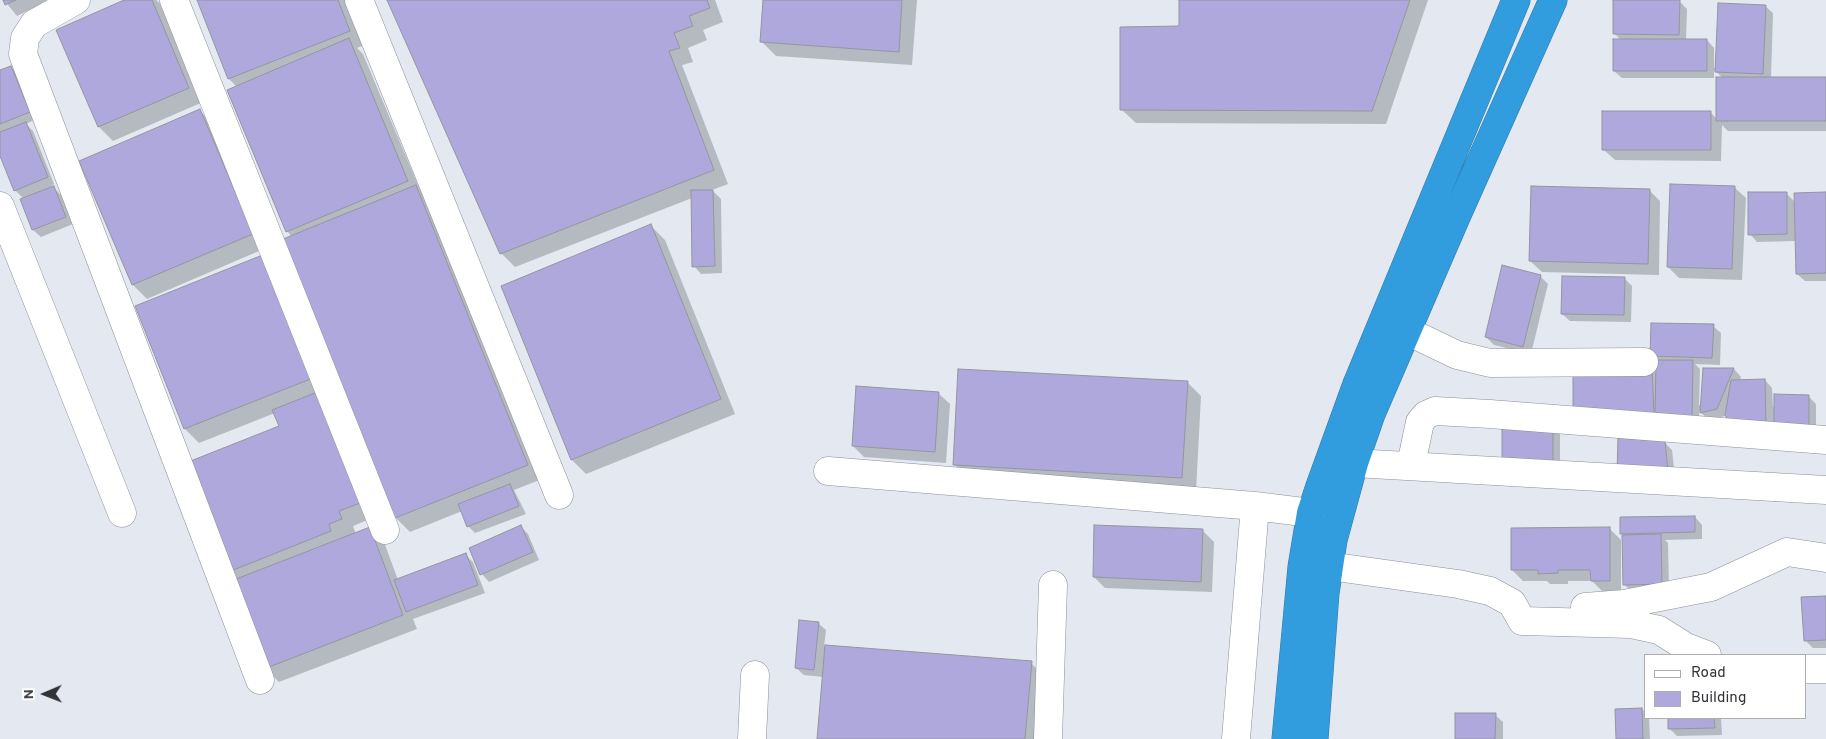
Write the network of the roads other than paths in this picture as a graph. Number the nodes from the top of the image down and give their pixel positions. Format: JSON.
{"nodes":[{"id":1,"x":76,"y":0,"type":"edge"},
{"id":2,"x":174,"y":0,"type":"edge"},
{"id":3,"x":359,"y":0,"type":"edge"},
{"id":4,"x":1516,"y":0,"type":"edge"},
{"id":5,"x":1553,"y":0,"type":"edge"},
{"id":6,"x":0,"y":206,"type":"edge"},
{"id":7,"x":1430,"y":207,"type":"junction"},
{"id":8,"x":1456,"y":217,"type":"junction"},
{"id":9,"x":1407,"y":331,"type":"junction"},
{"id":10,"x":1644,"y":362,"type":"dead end"},
{"id":11,"x":1826,"y":440,"type":"edge"},
{"id":12,"x":1354,"y":463,"type":"junction"},
{"id":13,"x":1411,"y":465,"type":"junction"},
{"id":14,"x":828,"y":471,"type":"dead end"},
{"id":15,"x":1826,"y":490,"type":"edge"},
{"id":16,"x":559,"y":495,"type":"dead end"},
{"id":17,"x":1255,"y":506,"type":"junction"},
{"id":18,"x":122,"y":512,"type":"dead end"},
{"id":19,"x":1311,"y":513,"type":"junction"},
{"id":20,"x":385,"y":530,"type":"dead end"},
{"id":21,"x":1826,"y":558,"type":"edge"},
{"id":22,"x":1316,"y":565,"type":"junction"},
{"id":23,"x":1053,"y":585,"type":"dead end"},
{"id":24,"x":1512,"y":603,"type":"junction"},
{"id":25,"x":1704,"y":654,"type":"edge"},
{"id":26,"x":1806,"y":668,"type":"edge"},
{"id":27,"x":1826,"y":669,"type":"edge"},
{"id":28,"x":755,"y":675,"type":"dead end"},
{"id":29,"x":260,"y":680,"type":"dead end"},
{"id":30,"x":752,"y":739,"type":"edge"},
{"id":31,"x":1048,"y":739,"type":"edge"},
{"id":32,"x":1236,"y":739,"type":"edge"},
{"id":33,"x":1286,"y":739,"type":"edge"},
{"id":34,"x":1314,"y":739,"type":"edge"}],
"edges":[{"from":1,"to":29,"type":"street"},
{"from":2,"to":20,"type":"street"},
{"from":3,"to":16,"type":"street"},
{"from":4,"to":7,"type":"highway"},
{"from":5,"to":8,"type":"highway"},
{"from":6,"to":18,"type":"street"},
{"from":7,"to":8,"type":"highway"},
{"from":7,"to":19,"type":"highway"},
{"from":8,"to":9,"type":"highway"},
{"from":9,"to":10,"type":"street"},
{"from":9,"to":12,"type":"highway"},
{"from":11,"to":13,"type":"street"},
{"from":12,"to":13,"type":"street"},
{"from":12,"to":22,"type":"highway"},
{"from":13,"to":15,"type":"street"},
{"from":14,"to":17,"type":"street"},
{"from":17,"to":19,"type":"street"},
{"from":17,"to":32,"type":"street"},
{"from":19,"to":22,"type":"highway"},
{"from":21,"to":24,"type":"street"},
{"from":22,"to":24,"type":"street"},
{"from":22,"to":33,"type":"highway"},
{"from":22,"to":34,"type":"highway"},
{"from":23,"to":31,"type":"street"},
{"from":24,"to":25,"type":"street"},
{"from":26,"to":27,"type":"street"},
{"from":28,"to":30,"type":"street"}]}
